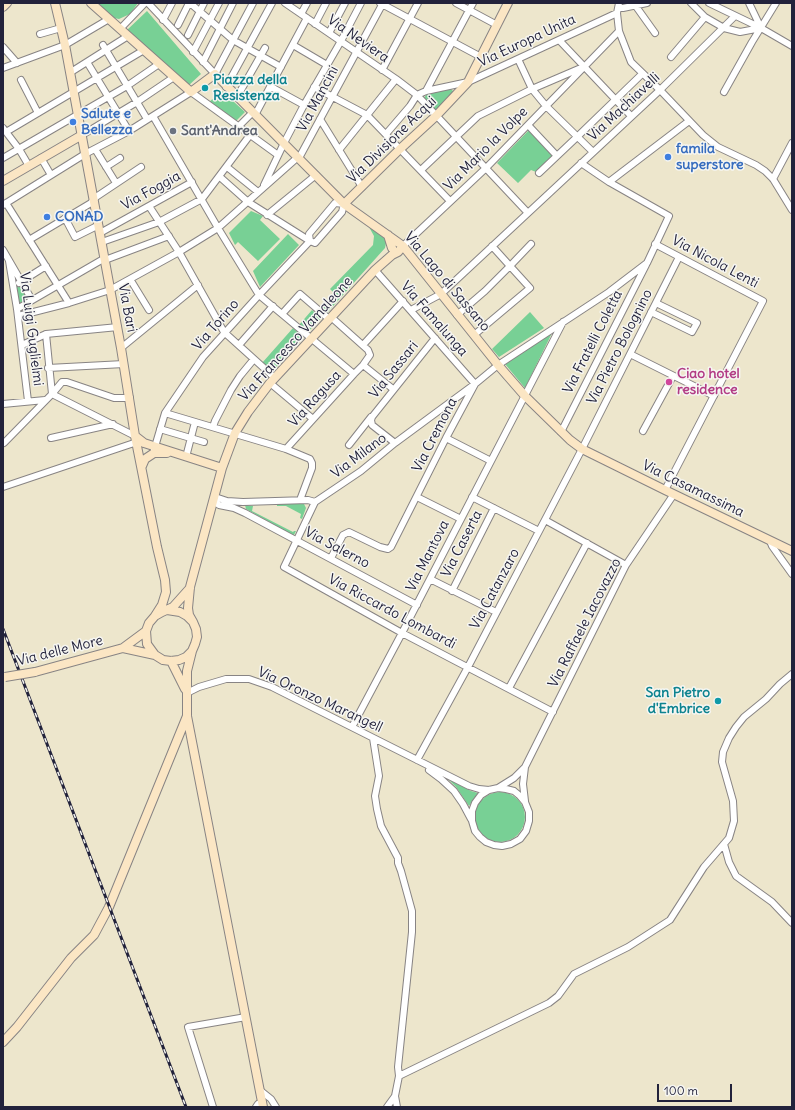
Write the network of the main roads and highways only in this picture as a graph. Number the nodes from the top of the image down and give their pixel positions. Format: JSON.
{"nodes":[{"id":1,"x":7,"y":3,"type":"edge"},
{"id":2,"x":55,"y":3,"type":"edge"},
{"id":3,"x":91,"y":3,"type":"edge"},
{"id":4,"x":508,"y":3,"type":"edge"},
{"id":5,"x":3,"y":7,"type":"edge"},
{"id":6,"x":82,"y":135,"type":"junction"},
{"id":7,"x":3,"y":181,"type":"edge"},
{"id":8,"x":344,"y":204,"type":"junction"},
{"id":9,"x":388,"y":235,"type":"junction"},
{"id":10,"x":403,"y":246,"type":"junction"},
{"id":11,"x":392,"y":248,"type":"junction"},
{"id":12,"x":375,"y":270,"type":"junction"},
{"id":13,"x":144,"y":444,"type":"junction"},
{"id":14,"x":582,"y":449,"type":"joint"},
{"id":15,"x":142,"y":466,"type":"junction"},
{"id":16,"x":222,"y":468,"type":"junction"},
{"id":17,"x":792,"y":551,"type":"edge"},
{"id":18,"x":190,"y":587,"type":"junction"},
{"id":19,"x":167,"y":610,"type":"junction"},
{"id":20,"x":154,"y":616,"type":"junction"},
{"id":21,"x":193,"y":622,"type":"junction"},
{"id":22,"x":146,"y":631,"type":"junction"},
{"id":23,"x":123,"y":648,"type":"junction"},
{"id":24,"x":192,"y":651,"type":"junction"},
{"id":25,"x":155,"y":655,"type":"junction"},
{"id":26,"x":171,"y":661,"type":"junction"},
{"id":27,"x":4,"y":677,"type":"edge"},
{"id":28,"x":187,"y":693,"type":"junction"},
{"id":29,"x":187,"y":716,"type":"junction"},
{"id":30,"x":3,"y":1042,"type":"edge"},
{"id":31,"x":260,"y":1103,"type":"edge"}],
"edges":[{"from":1,"to":5,"type":"main road"},
{"from":2,"to":6,"type":"main road","name":"Via Bari"},
{"from":3,"to":8,"type":"main road","name":"Via Lago di Sassano"},
{"from":4,"to":8,"type":"main road","name":"Via Divisione Acqui"},
{"from":6,"to":7,"type":"main road"},
{"from":6,"to":13,"type":"main road","name":"Via Bari"},
{"from":8,"to":9,"type":"main road","name":"Via Lago di Sassano"},
{"from":9,"to":10,"type":"main road","name":"Via Lago di Sassano"},
{"from":9,"to":11,"type":"main road"},
{"from":10,"to":11,"type":"main road"},
{"from":10,"to":12,"type":"main road"},
{"from":10,"to":14,"type":"main road","name":"Via Lago di Sassano"},
{"from":11,"to":12,"type":"main road"},
{"from":12,"to":16,"type":"main road","name":"Via Francesco Vamaleone"},
{"from":13,"to":15,"type":"main road","name":"Via Bari"},
{"from":13,"to":15,"type":"main road"},
{"from":13,"to":16,"type":"main road"},
{"from":14,"to":17,"type":"main road","name":"Via Casamassima"},
{"from":15,"to":20,"type":"main road","name":"Via Bari"},
{"from":16,"to":18,"type":"main road","name":"Via Francesco Vamaleone"},
{"from":18,"to":19,"type":"main road"},
{"from":18,"to":21,"type":"main road","name":"Via Francesco Vamaleone"},
{"from":19,"to":20,"type":"main road"},
{"from":19,"to":21,"type":"main road"},
{"from":20,"to":22,"type":"main road"},
{"from":21,"to":24,"type":"main road"},
{"from":22,"to":23,"type":"main road"},
{"from":22,"to":25,"type":"main road"},
{"from":23,"to":25,"type":"main road"},
{"from":23,"to":27,"type":"main road","name":"Via delle More","bridge":true},
{"from":24,"to":26,"type":"main road"},
{"from":24,"to":28,"type":"main road"},
{"from":25,"to":26,"type":"main road"},
{"from":26,"to":28,"type":"main road"},
{"from":28,"to":29,"type":"main road"},
{"from":29,"to":30,"type":"main road"},
{"from":29,"to":31,"type":"main road"}]}
